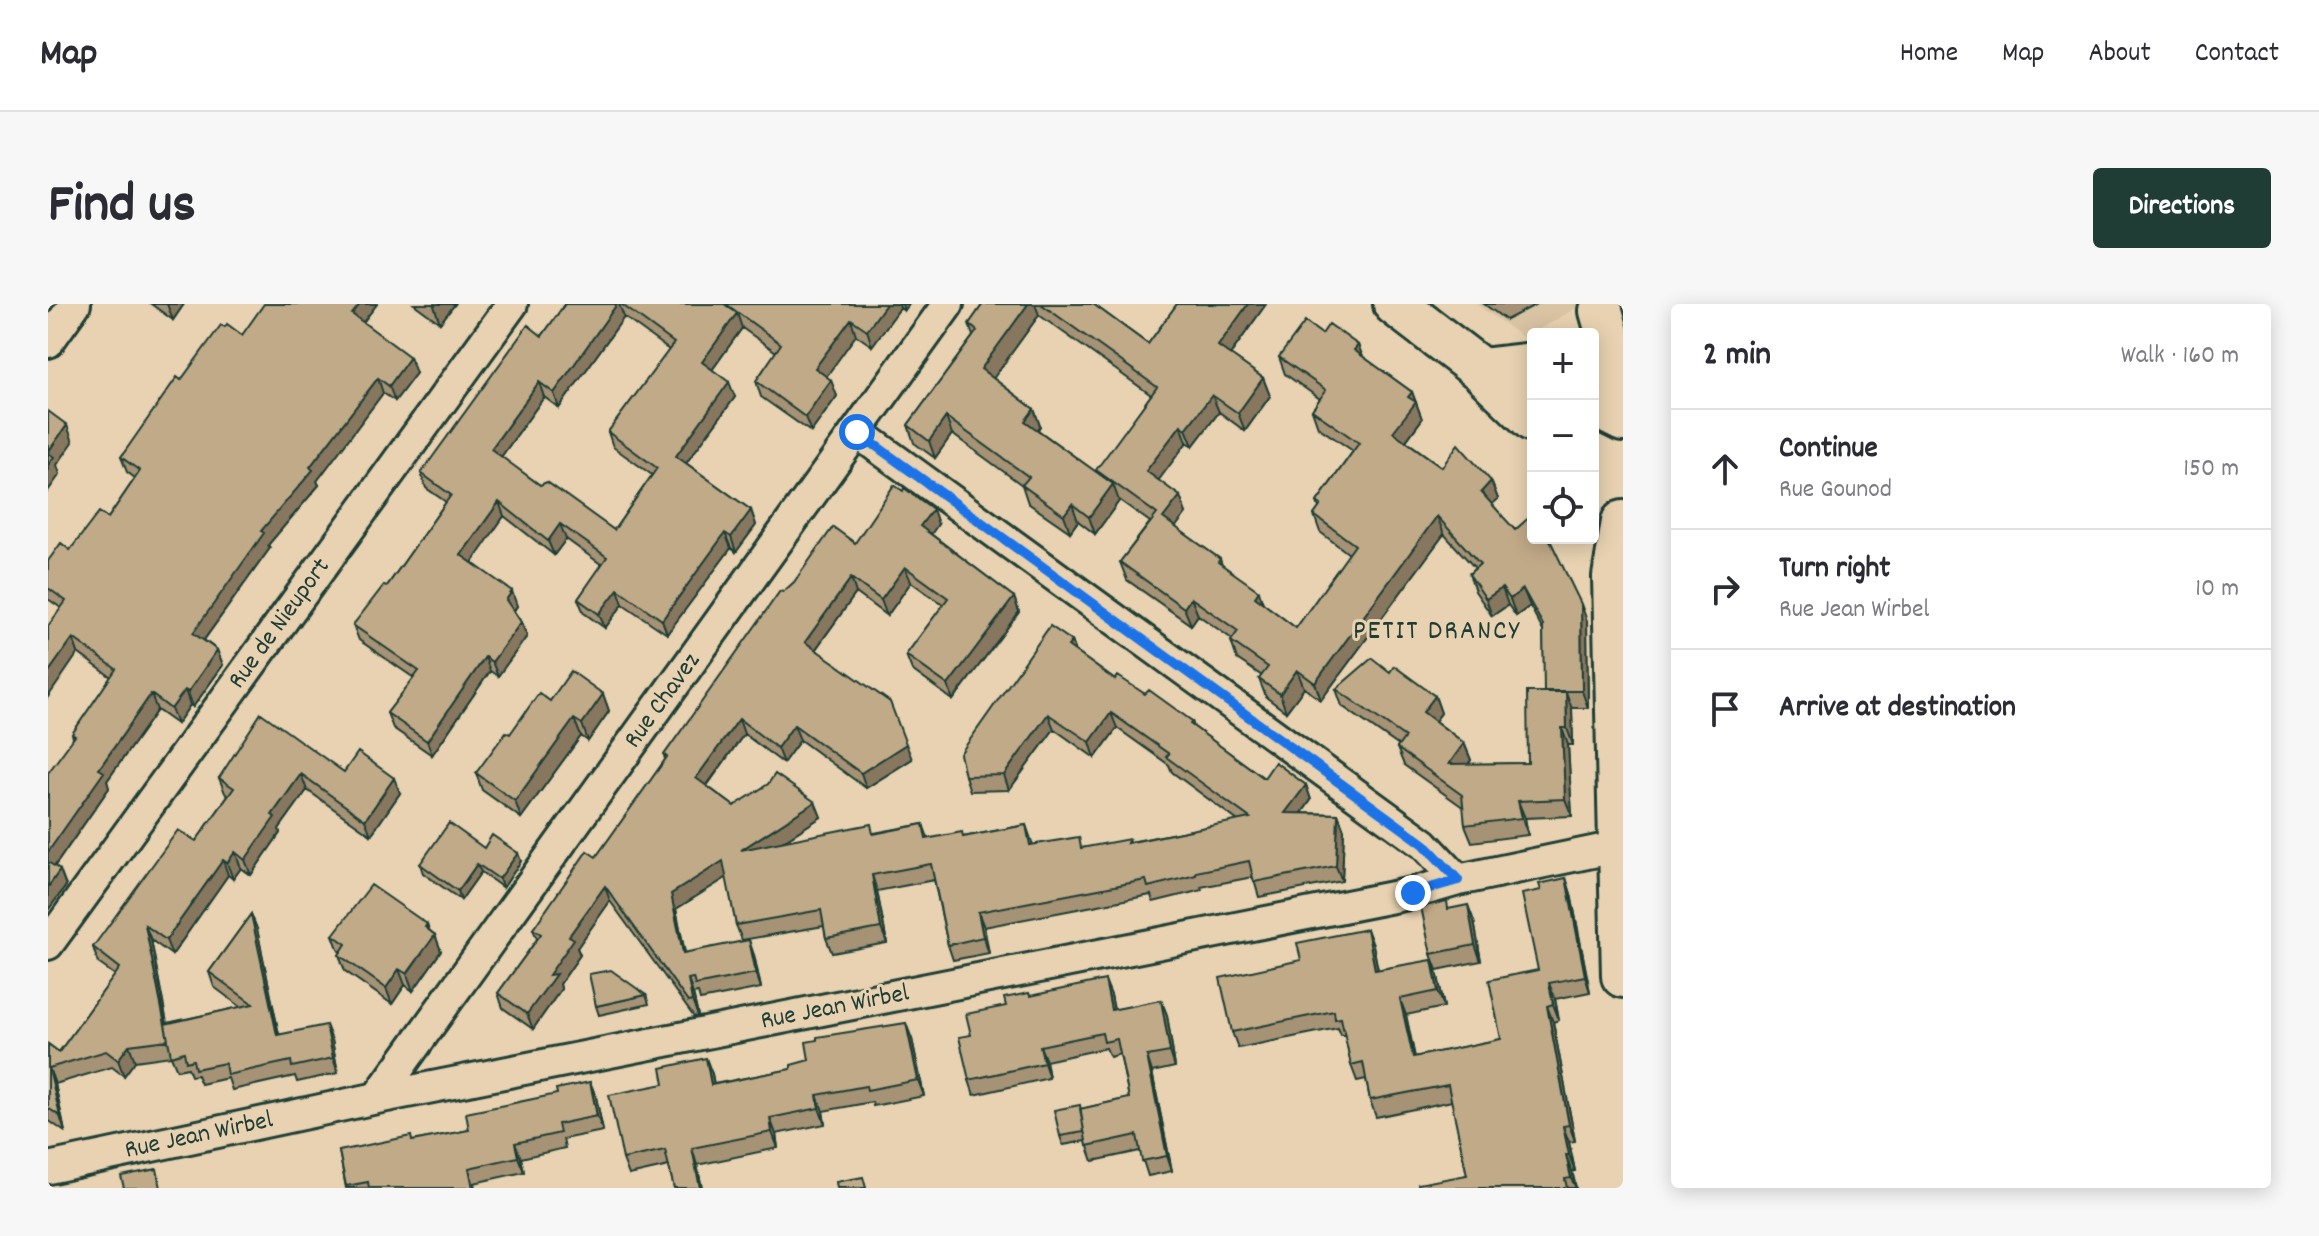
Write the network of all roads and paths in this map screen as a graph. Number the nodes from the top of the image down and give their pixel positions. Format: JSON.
{"nodes":[{"id":1,"x":75,"y":304,"type":"edge"},
{"id":2,"x":512,"y":304,"type":"edge"},
{"id":3,"x":948,"y":304,"type":"edge"},
{"id":4,"x":1395,"y":304,"type":"edge"},
{"id":5,"x":1597,"y":325,"type":"edge"},
{"id":6,"x":48,"y":342,"type":"edge"},
{"id":7,"x":1527,"y":365,"type":"edge"},
{"id":8,"x":1481,"y":370,"type":"junction"},
{"id":9,"x":1527,"y":388,"type":"edge"},
{"id":10,"x":1623,"y":388,"type":"edge"},
{"id":11,"x":1599,"y":410,"type":"edge"},
{"id":12,"x":1527,"y":414,"type":"edge"},
{"id":13,"x":1623,"y":420,"type":"edge"},
{"id":14,"x":857,"y":432,"type":"junction"},
{"id":15,"x":1623,"y":503,"type":"edge"},
{"id":16,"x":1599,"y":506,"type":"edge"},
{"id":17,"x":1623,"y":522,"type":"edge"},
{"id":18,"x":1599,"y":537,"type":"edge"},
{"id":19,"x":1614,"y":577,"type":"junction"},
{"id":20,"x":1621,"y":846,"type":"junction"},
{"id":21,"x":1458,"y":880,"type":"junction"},
{"id":22,"x":48,"y":944,"type":"edge"},
{"id":23,"x":1623,"y":976,"type":"edge"},
{"id":24,"x":377,"y":1098,"type":"junction"},
{"id":25,"x":48,"y":1168,"type":"edge"}],
"edges":[{"from":1,"to":6,"type":"street"},
{"from":2,"to":22,"type":"street","name":"Rue de Nieuport"},
{"from":3,"to":14,"type":"street","name":"Rue Chavez"},
{"from":4,"to":8,"type":"main road"},
{"from":5,"to":10,"type":"main road"},
{"from":7,"to":8,"type":"main road"},
{"from":8,"to":9,"type":"main road"},
{"from":8,"to":12,"type":"main road"},
{"from":11,"to":13,"type":"main road"},
{"from":14,"to":21,"type":"street"},
{"from":14,"to":24,"type":"street","name":"Rue Chavez"},
{"from":15,"to":16,"type":"main road"},
{"from":17,"to":19,"type":"main road"},
{"from":18,"to":19,"type":"main road"},
{"from":19,"to":20,"type":"main road"},
{"from":20,"to":21,"type":"street","name":"Rue Jean Wirbel"},
{"from":20,"to":23,"type":"main road"},
{"from":21,"to":24,"type":"street","name":"Rue Jean Wirbel"},
{"from":24,"to":25,"type":"street","name":"Rue Jean Wirbel"}]}
